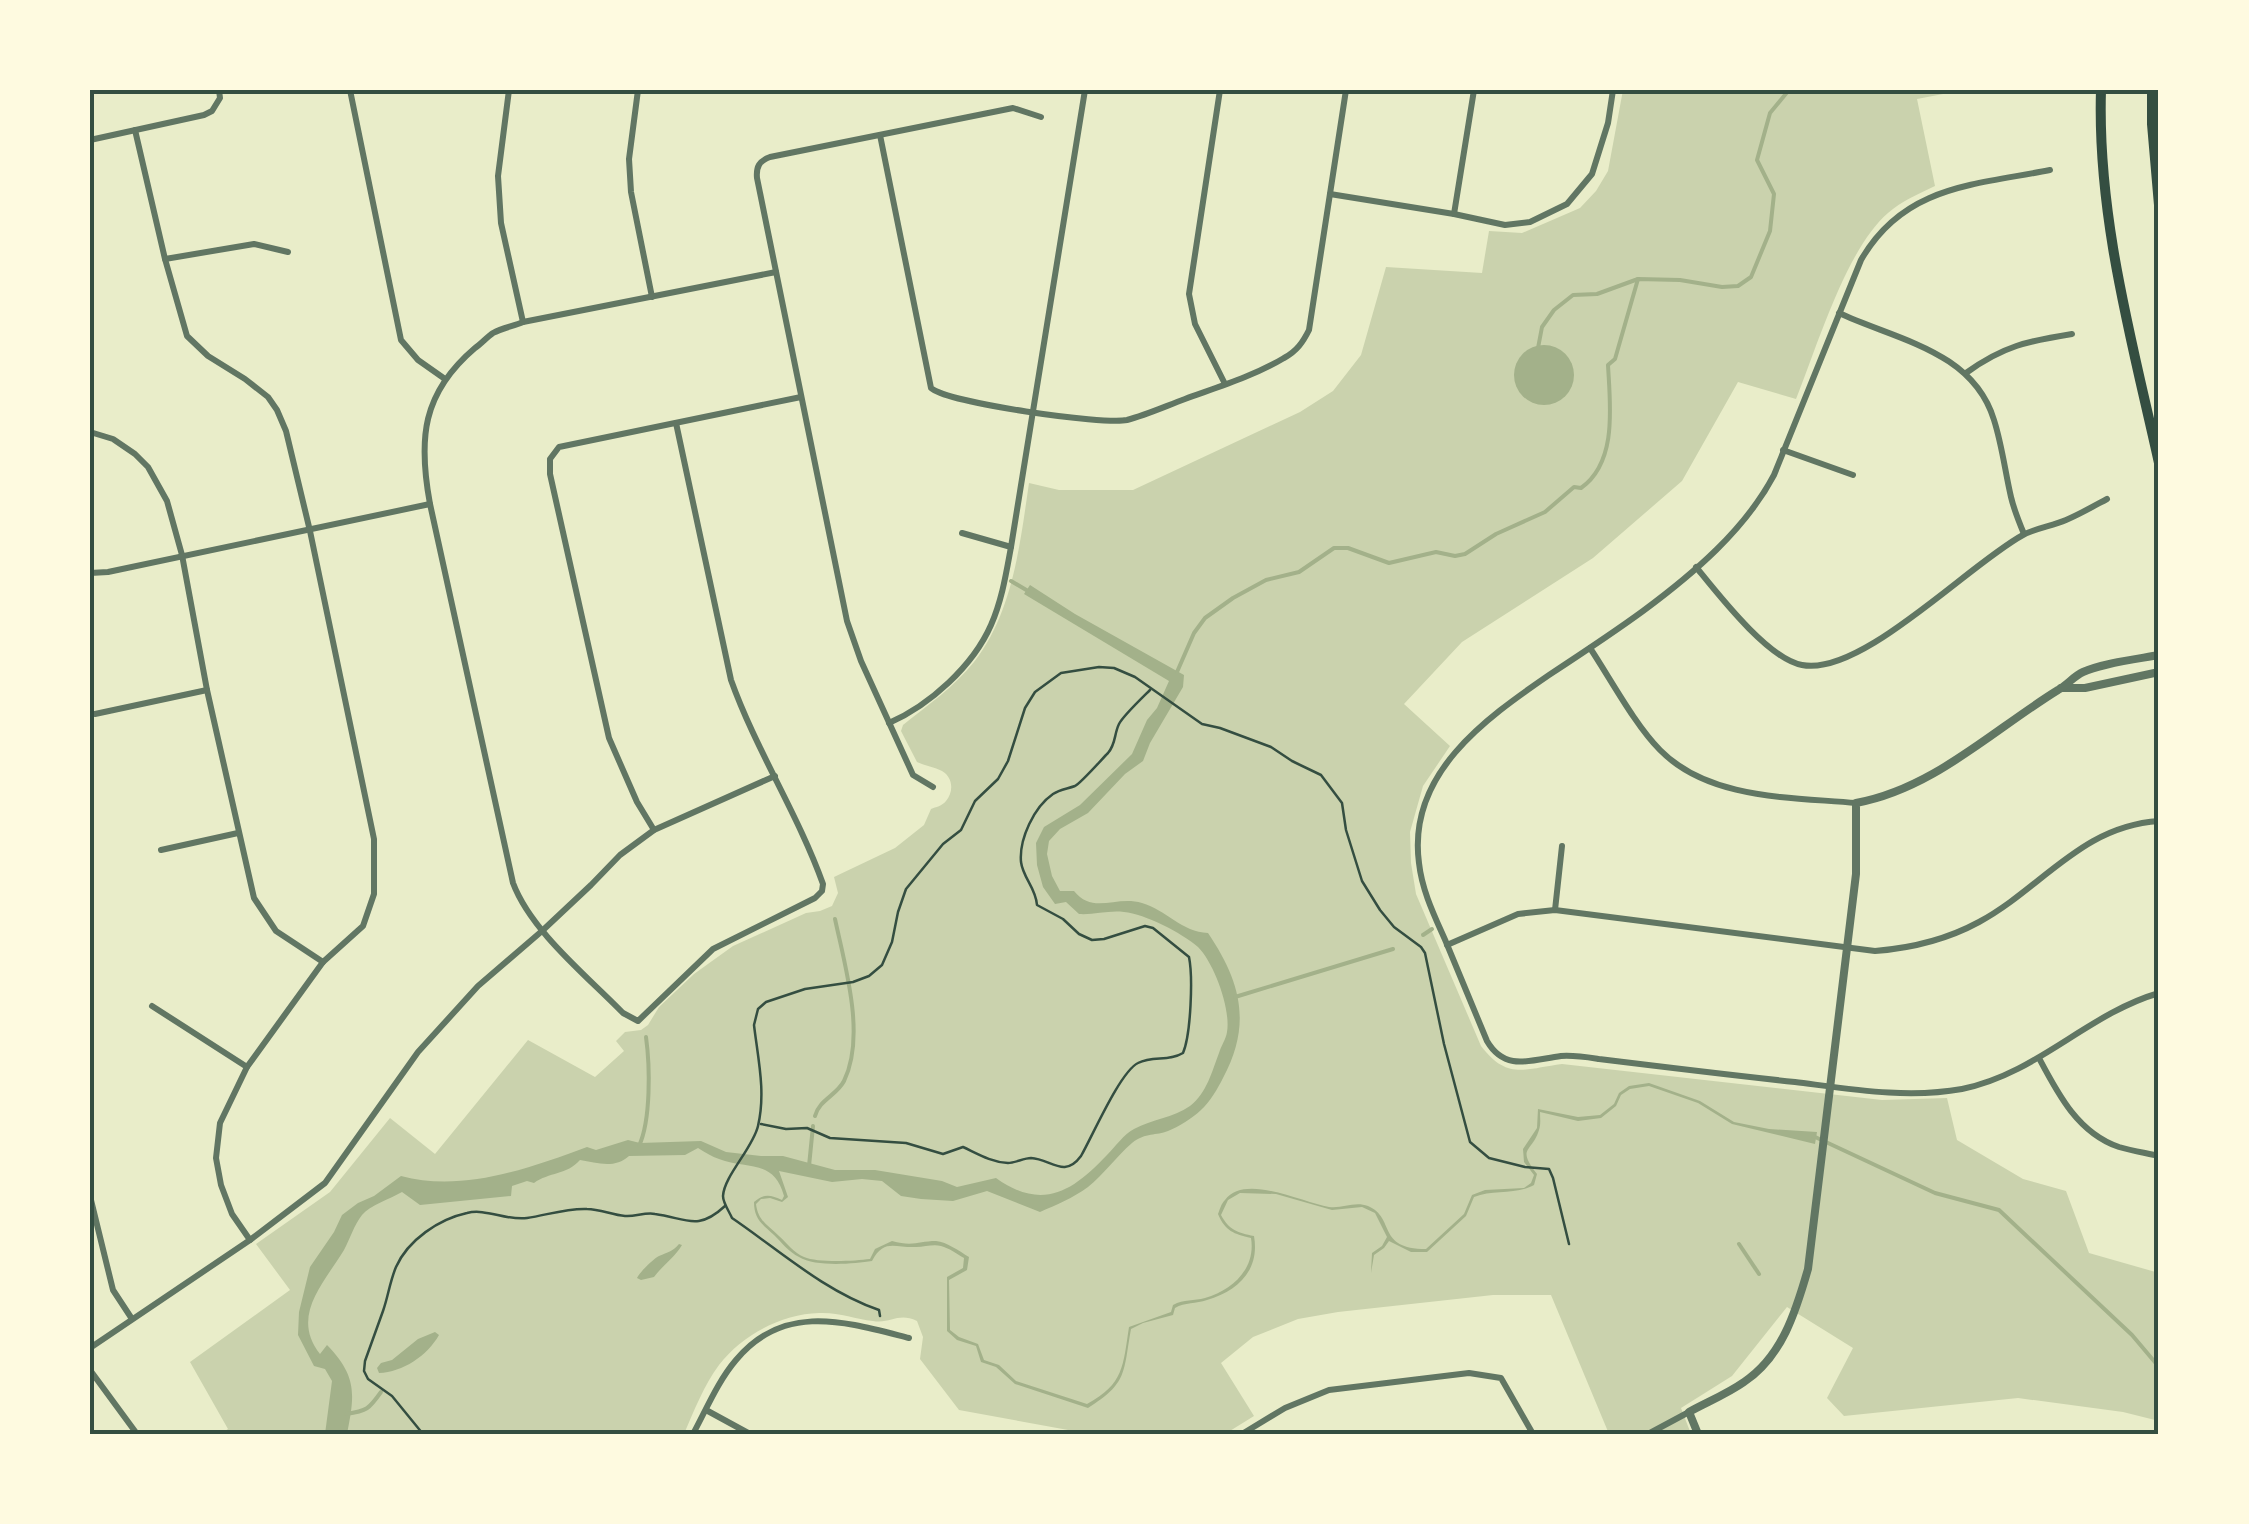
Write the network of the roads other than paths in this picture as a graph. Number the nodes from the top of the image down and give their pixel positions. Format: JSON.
{"nodes":[{"id":1,"x":218,"y":90,"type":"edge"},
{"id":2,"x":350,"y":90,"type":"edge"},
{"id":3,"x":509,"y":90,"type":"edge"},
{"id":4,"x":638,"y":90,"type":"edge"},
{"id":5,"x":1085,"y":90,"type":"edge"},
{"id":6,"x":1220,"y":90,"type":"edge"},
{"id":7,"x":1346,"y":90,"type":"edge"},
{"id":8,"x":1474,"y":90,"type":"edge"},
{"id":9,"x":1613,"y":90,"type":"edge"},
{"id":10,"x":2101,"y":90,"type":"edge"},
{"id":11,"x":2152,"y":90,"type":"edge"},
{"id":12,"x":1041,"y":117,"type":"dead end"},
{"id":13,"x":135,"y":130,"type":"junction"},
{"id":14,"x":880,"y":135,"type":"junction"},
{"id":15,"x":90,"y":140,"type":"edge"},
{"id":16,"x":2050,"y":170,"type":"dead end"},
{"id":17,"x":1330,"y":194,"type":"junction"},
{"id":18,"x":2159,"y":205,"type":"edge"},
{"id":19,"x":1454,"y":214,"type":"junction"},
{"id":20,"x":288,"y":252,"type":"dead end"},
{"id":21,"x":165,"y":259,"type":"junction"},
{"id":22,"x":776,"y":272,"type":"junction"},
{"id":23,"x":652,"y":297,"type":"junction"},
{"id":24,"x":1839,"y":313,"type":"junction"},
{"id":25,"x":523,"y":322,"type":"junction"},
{"id":26,"x":2072,"y":334,"type":"dead end"},
{"id":27,"x":1966,"y":373,"type":"junction"},
{"id":28,"x":445,"y":379,"type":"junction"},
{"id":29,"x":1224,"y":384,"type":"junction"},
{"id":30,"x":801,"y":397,"type":"junction"},
{"id":31,"x":1034,"y":412,"type":"junction"},
{"id":32,"x":676,"y":424,"type":"junction"},
{"id":33,"x":90,"y":432,"type":"edge"},
{"id":34,"x":1783,"y":450,"type":"junction"},
{"id":35,"x":2159,"y":464,"type":"edge"},
{"id":36,"x":1852,"y":475,"type":"dead end"},
{"id":37,"x":2107,"y":499,"type":"dead end"},
{"id":38,"x":430,"y":504,"type":"junction"},
{"id":39,"x":310,"y":531,"type":"junction"},
{"id":40,"x":962,"y":534,"type":"dead end"},
{"id":41,"x":2024,"y":534,"type":"junction"},
{"id":42,"x":1011,"y":547,"type":"junction"},
{"id":43,"x":182,"y":556,"type":"junction"},
{"id":44,"x":1696,"y":567,"type":"junction"},
{"id":45,"x":90,"y":573,"type":"edge"},
{"id":46,"x":1590,"y":648,"type":"junction"},
{"id":47,"x":2159,"y":654,"type":"edge"},
{"id":48,"x":2159,"y":672,"type":"edge"},
{"id":49,"x":2061,"y":688,"type":"junction"},
{"id":50,"x":208,"y":690,"type":"junction"},
{"id":51,"x":95,"y":714,"type":"dead end"},
{"id":52,"x":889,"y":723,"type":"junction"},
{"id":53,"x":775,"y":776,"type":"junction"},
{"id":54,"x":933,"y":787,"type":"dead end"},
{"id":55,"x":1856,"y":803,"type":"junction"},
{"id":56,"x":2159,"y":821,"type":"edge"},
{"id":57,"x":654,"y":830,"type":"junction"},
{"id":58,"x":238,"y":833,"type":"junction"},
{"id":59,"x":1562,"y":846,"type":"dead end"},
{"id":60,"x":160,"y":850,"type":"dead end"},
{"id":61,"x":1555,"y":910,"type":"junction"},
{"id":62,"x":542,"y":931,"type":"junction"},
{"id":63,"x":1447,"y":944,"type":"junction"},
{"id":64,"x":1848,"y":948,"type":"junction"},
{"id":65,"x":323,"y":962,"type":"junction"},
{"id":66,"x":2159,"y":993,"type":"edge"},
{"id":67,"x":152,"y":1006,"type":"dead end"},
{"id":68,"x":2040,"y":1058,"type":"junction"},
{"id":69,"x":247,"y":1067,"type":"junction"},
{"id":70,"x":1830,"y":1086,"type":"junction"},
{"id":71,"x":2159,"y":1156,"type":"edge"},
{"id":72,"x":90,"y":1196,"type":"edge"},
{"id":73,"x":250,"y":1240,"type":"junction"},
{"id":74,"x":132,"y":1319,"type":"junction"},
{"id":75,"x":908,"y":1338,"type":"dead end"},
{"id":76,"x":90,"y":1348,"type":"edge"},
{"id":77,"x":90,"y":1370,"type":"edge"},
{"id":78,"x":706,"y":1410,"type":"junction"},
{"id":79,"x":1689,"y":1412,"type":"junction"},
{"id":80,"x":137,"y":1434,"type":"edge"},
{"id":81,"x":693,"y":1434,"type":"edge"},
{"id":82,"x":750,"y":1434,"type":"edge"},
{"id":83,"x":1242,"y":1434,"type":"edge"},
{"id":84,"x":1533,"y":1434,"type":"edge"},
{"id":85,"x":1648,"y":1434,"type":"edge"},
{"id":86,"x":1698,"y":1434,"type":"edge"}],
"edges":[{"from":1,"to":13,"type":"street"},
{"from":2,"to":28,"type":"street"},
{"from":3,"to":25,"type":"street"},
{"from":4,"to":23,"type":"street"},
{"from":5,"to":31,"type":"street"},
{"from":6,"to":29,"type":"street"},
{"from":7,"to":17,"type":"street"},
{"from":8,"to":19,"type":"street"},
{"from":9,"to":19,"type":"street"},
{"from":10,"to":35,"type":"main road"},
{"from":11,"to":18,"type":"main road"},
{"from":12,"to":14,"type":"street"},
{"from":13,"to":15,"type":"street"},
{"from":13,"to":21,"type":"street"},
{"from":14,"to":22,"type":"street"},
{"from":14,"to":31,"type":"street"},
{"from":16,"to":24,"type":"street"},
{"from":17,"to":19,"type":"street"},
{"from":17,"to":29,"type":"street"},
{"from":20,"to":21,"type":"street"},
{"from":21,"to":39,"type":"street"},
{"from":22,"to":23,"type":"street"},
{"from":22,"to":30,"type":"street"},
{"from":23,"to":25,"type":"street"},
{"from":24,"to":27,"type":"street"},
{"from":24,"to":34,"type":"street"},
{"from":25,"to":28,"type":"street"},
{"from":26,"to":27,"type":"street"},
{"from":27,"to":41,"type":"street"},
{"from":28,"to":38,"type":"street"},
{"from":29,"to":31,"type":"street"},
{"from":30,"to":32,"type":"street"},
{"from":30,"to":52,"type":"street"},
{"from":31,"to":42,"type":"street"},
{"from":32,"to":53,"type":"street"},
{"from":32,"to":57,"type":"street"},
{"from":33,"to":43,"type":"street"},
{"from":34,"to":36,"type":"street"},
{"from":34,"to":44,"type":"street"},
{"from":37,"to":41,"type":"street"},
{"from":38,"to":39,"type":"street"},
{"from":38,"to":62,"type":"street"},
{"from":39,"to":43,"type":"street"},
{"from":39,"to":65,"type":"street"},
{"from":40,"to":42,"type":"street"},
{"from":41,"to":44,"type":"street"},
{"from":42,"to":52,"type":"street"},
{"from":43,"to":45,"type":"street"},
{"from":43,"to":50,"type":"street"},
{"from":44,"to":46,"type":"street"},
{"from":46,"to":55,"type":"street"},
{"from":46,"to":63,"type":"street"},
{"from":47,"to":49,"type":"street"},
{"from":48,"to":49,"type":"street"},
{"from":49,"to":55,"type":"street"},
{"from":50,"to":51,"type":"street"},
{"from":50,"to":58,"type":"street"},
{"from":52,"to":54,"type":"street"},
{"from":53,"to":57,"type":"street"},
{"from":53,"to":62,"type":"street"},
{"from":55,"to":64,"type":"street"},
{"from":56,"to":64,"type":"street"},
{"from":57,"to":62,"type":"street"},
{"from":58,"to":60,"type":"street"},
{"from":58,"to":65,"type":"street"},
{"from":59,"to":61,"type":"street"},
{"from":61,"to":63,"type":"street"},
{"from":61,"to":64,"type":"street"},
{"from":62,"to":73,"type":"street"},
{"from":63,"to":70,"type":"street"},
{"from":64,"to":70,"type":"street"},
{"from":65,"to":69,"type":"street"},
{"from":66,"to":68,"type":"street"},
{"from":67,"to":69,"type":"street"},
{"from":68,"to":70,"type":"street"},
{"from":68,"to":71,"type":"street"},
{"from":69,"to":73,"type":"street"},
{"from":70,"to":79,"type":"street"},
{"from":72,"to":74,"type":"street"},
{"from":73,"to":74,"type":"street"},
{"from":74,"to":76,"type":"street"},
{"from":75,"to":78,"type":"street"},
{"from":77,"to":80,"type":"street"},
{"from":78,"to":81,"type":"street"},
{"from":78,"to":82,"type":"street"},
{"from":79,"to":85,"type":"street"},
{"from":79,"to":86,"type":"street"},
{"from":83,"to":84,"type":"street"}]}
